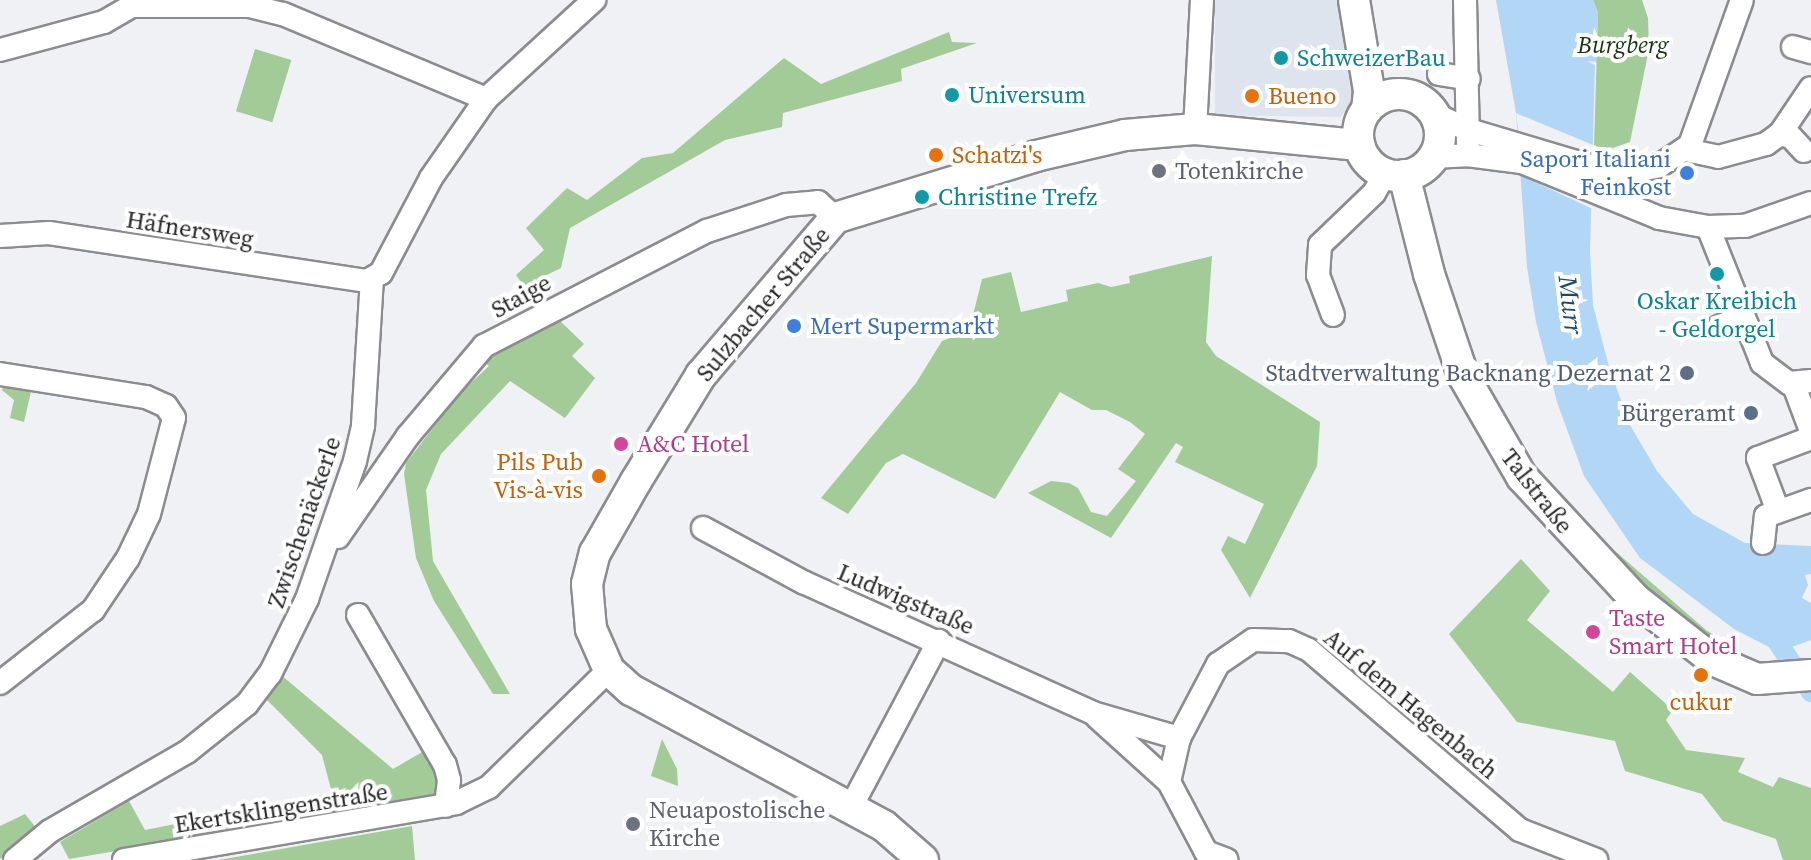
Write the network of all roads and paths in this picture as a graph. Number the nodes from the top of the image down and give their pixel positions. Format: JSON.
{"nodes":[{"id":1,"x":594,"y":0,"type":"edge"},
{"id":2,"x":1202,"y":0,"type":"edge"},
{"id":3,"x":1354,"y":0,"type":"edge"},
{"id":4,"x":1373,"y":0,"type":"edge"},
{"id":5,"x":1465,"y":0,"type":"edge"},
{"id":6,"x":1742,"y":0,"type":"edge"},
{"id":7,"x":287,"y":7,"type":"edge"},
{"id":8,"x":0,"y":50,"type":"edge"},
{"id":9,"x":1439,"y":74,"type":"dead end"},
{"id":10,"x":1469,"y":79,"type":"junction"},
{"id":11,"x":1811,"y":88,"type":"edge"},
{"id":12,"x":1399,"y":95,"type":"junction"},
{"id":13,"x":486,"y":99,"type":"junction"},
{"id":14,"x":1367,"y":109,"type":"junction"},
{"id":15,"x":1434,"y":114,"type":"junction"},
{"id":16,"x":1195,"y":129,"type":"junction"},
{"id":17,"x":1469,"y":130,"type":"junction"},
{"id":18,"x":1780,"y":134,"type":"junction"},
{"id":19,"x":1359,"y":145,"type":"junction"},
{"id":20,"x":1806,"y":148,"type":"edge"},
{"id":21,"x":1686,"y":150,"type":"junction"},
{"id":22,"x":1521,"y":152,"type":"junction"},
{"id":23,"x":1433,"y":157,"type":"junction"},
{"id":24,"x":1467,"y":161,"type":"junction"},
{"id":25,"x":1394,"y":174,"type":"junction"},
{"id":26,"x":1601,"y":180,"type":"junction"},
{"id":27,"x":1811,"y":203,"type":"edge"},
{"id":28,"x":835,"y":218,"type":"junction"},
{"id":29,"x":1708,"y":227,"type":"junction"},
{"id":30,"x":0,"y":236,"type":"edge"},
{"id":31,"x":372,"y":279,"type":"junction"},
{"id":32,"x":1333,"y":315,"type":"dead end"},
{"id":33,"x":1743,"y":316,"type":"junction"},
{"id":34,"x":1719,"y":327,"type":"dead end"},
{"id":35,"x":0,"y":374,"type":"edge"},
{"id":36,"x":1802,"y":382,"type":"edge"},
{"id":37,"x":1811,"y":431,"type":"edge"},
{"id":38,"x":1811,"y":438,"type":"edge"},
{"id":39,"x":1811,"y":500,"type":"edge"},
{"id":40,"x":1778,"y":511,"type":"junction"},
{"id":41,"x":703,"y":528,"type":"dead end"},
{"id":42,"x":1763,"y":543,"type":"dead end"},
{"id":43,"x":319,"y":567,"type":"junction"},
{"id":44,"x":358,"y":615,"type":"dead end"},
{"id":45,"x":939,"y":641,"type":"junction"},
{"id":46,"x":609,"y":670,"type":"junction"},
{"id":47,"x":1797,"y":677,"type":"edge"},
{"id":48,"x":0,"y":683,"type":"edge"},
{"id":49,"x":1093,"y":713,"type":"junction"},
{"id":50,"x":1179,"y":738,"type":"junction"},
{"id":51,"x":1169,"y":782,"type":"junction"},
{"id":52,"x":446,"y":806,"type":"junction"},
{"id":53,"x":851,"y":807,"type":"junction"},
{"id":54,"x":15,"y":860,"type":"edge"},
{"id":55,"x":124,"y":860,"type":"edge"},
{"id":56,"x":923,"y":860,"type":"edge"},
{"id":57,"x":1227,"y":860,"type":"edge"},
{"id":58,"x":1596,"y":860,"type":"edge"}],
"edges":[{"from":1,"to":13,"type":"street"},
{"from":2,"to":16,"type":"street"},
{"from":3,"to":14,"type":"street"},
{"from":4,"to":12,"type":"street"},
{"from":5,"to":10,"type":"street"},
{"from":6,"to":21,"type":"street"},
{"from":7,"to":8,"type":"street"},
{"from":7,"to":13,"type":"street"},
{"from":9,"to":10,"type":"street"},
{"from":10,"to":17,"type":"street"},
{"from":11,"to":18,"type":"street"},
{"from":12,"to":14,"type":"street"},
{"from":12,"to":15,"type":"street"},
{"from":13,"to":31,"type":"street"},
{"from":14,"to":19,"type":"street"},
{"from":15,"to":17,"type":"street"},
{"from":15,"to":23,"type":"street"},
{"from":16,"to":19,"type":"street","name":"Sulzbacher Straße"},
{"from":16,"to":28,"type":"street","name":"Sulzbacher Straße"},
{"from":17,"to":22,"type":"street"},
{"from":17,"to":24,"type":"street"},
{"from":18,"to":20,"type":"street"},
{"from":18,"to":21,"type":"street"},
{"from":19,"to":25,"type":"street"},
{"from":21,"to":26,"type":"street"},
{"from":22,"to":24,"type":"street"},
{"from":22,"to":26,"type":"street"},
{"from":23,"to":24,"type":"street"},
{"from":23,"to":25,"type":"street"},
{"from":25,"to":32,"type":"street"},
{"from":25,"to":47,"type":"street","name":"Talstraße"},
{"from":26,"to":29,"type":"street"},
{"from":27,"to":29,"type":"street"},
{"from":28,"to":43,"type":"street","name":"Staige"},
{"from":28,"to":46,"type":"street","name":"Sulzbacher Straße"},
{"from":29,"to":33,"type":"street"},
{"from":30,"to":31,"type":"street","name":"Häfnersweg"},
{"from":31,"to":43,"type":"street","name":"Zwischenäckerle"},
{"from":33,"to":34,"type":"street"},
{"from":33,"to":36,"type":"street"},
{"from":35,"to":48,"type":"street"},
{"from":36,"to":37,"type":"street"},
{"from":38,"to":40,"type":"street"},
{"from":39,"to":40,"type":"street"},
{"from":40,"to":42,"type":"street"},
{"from":41,"to":45,"type":"street","name":"Ludwigstraße"},
{"from":43,"to":54,"type":"street","name":"Zwischenäckerle"},
{"from":44,"to":52,"type":"street"},
{"from":45,"to":49,"type":"street","name":"Ludwigstraße"},
{"from":45,"to":53,"type":"street"},
{"from":46,"to":52,"type":"street","name":"Ekertsklingenstraße"},
{"from":46,"to":53,"type":"street","name":"Sulzbacher Straße"},
{"from":49,"to":50,"type":"street","name":"Ludwigstraße"},
{"from":49,"to":51,"type":"street","name":"Ludwigstraße"},
{"from":50,"to":51,"type":"street","name":"Auf dem Hagenbach"},
{"from":50,"to":58,"type":"street","name":"Auf dem Hagenbach"},
{"from":51,"to":57,"type":"street","name":"Ludwigstraße"},
{"from":52,"to":55,"type":"street","name":"Ekertsklingenstraße"},
{"from":53,"to":56,"type":"street","name":"Sulzbacher Straße"}]}
